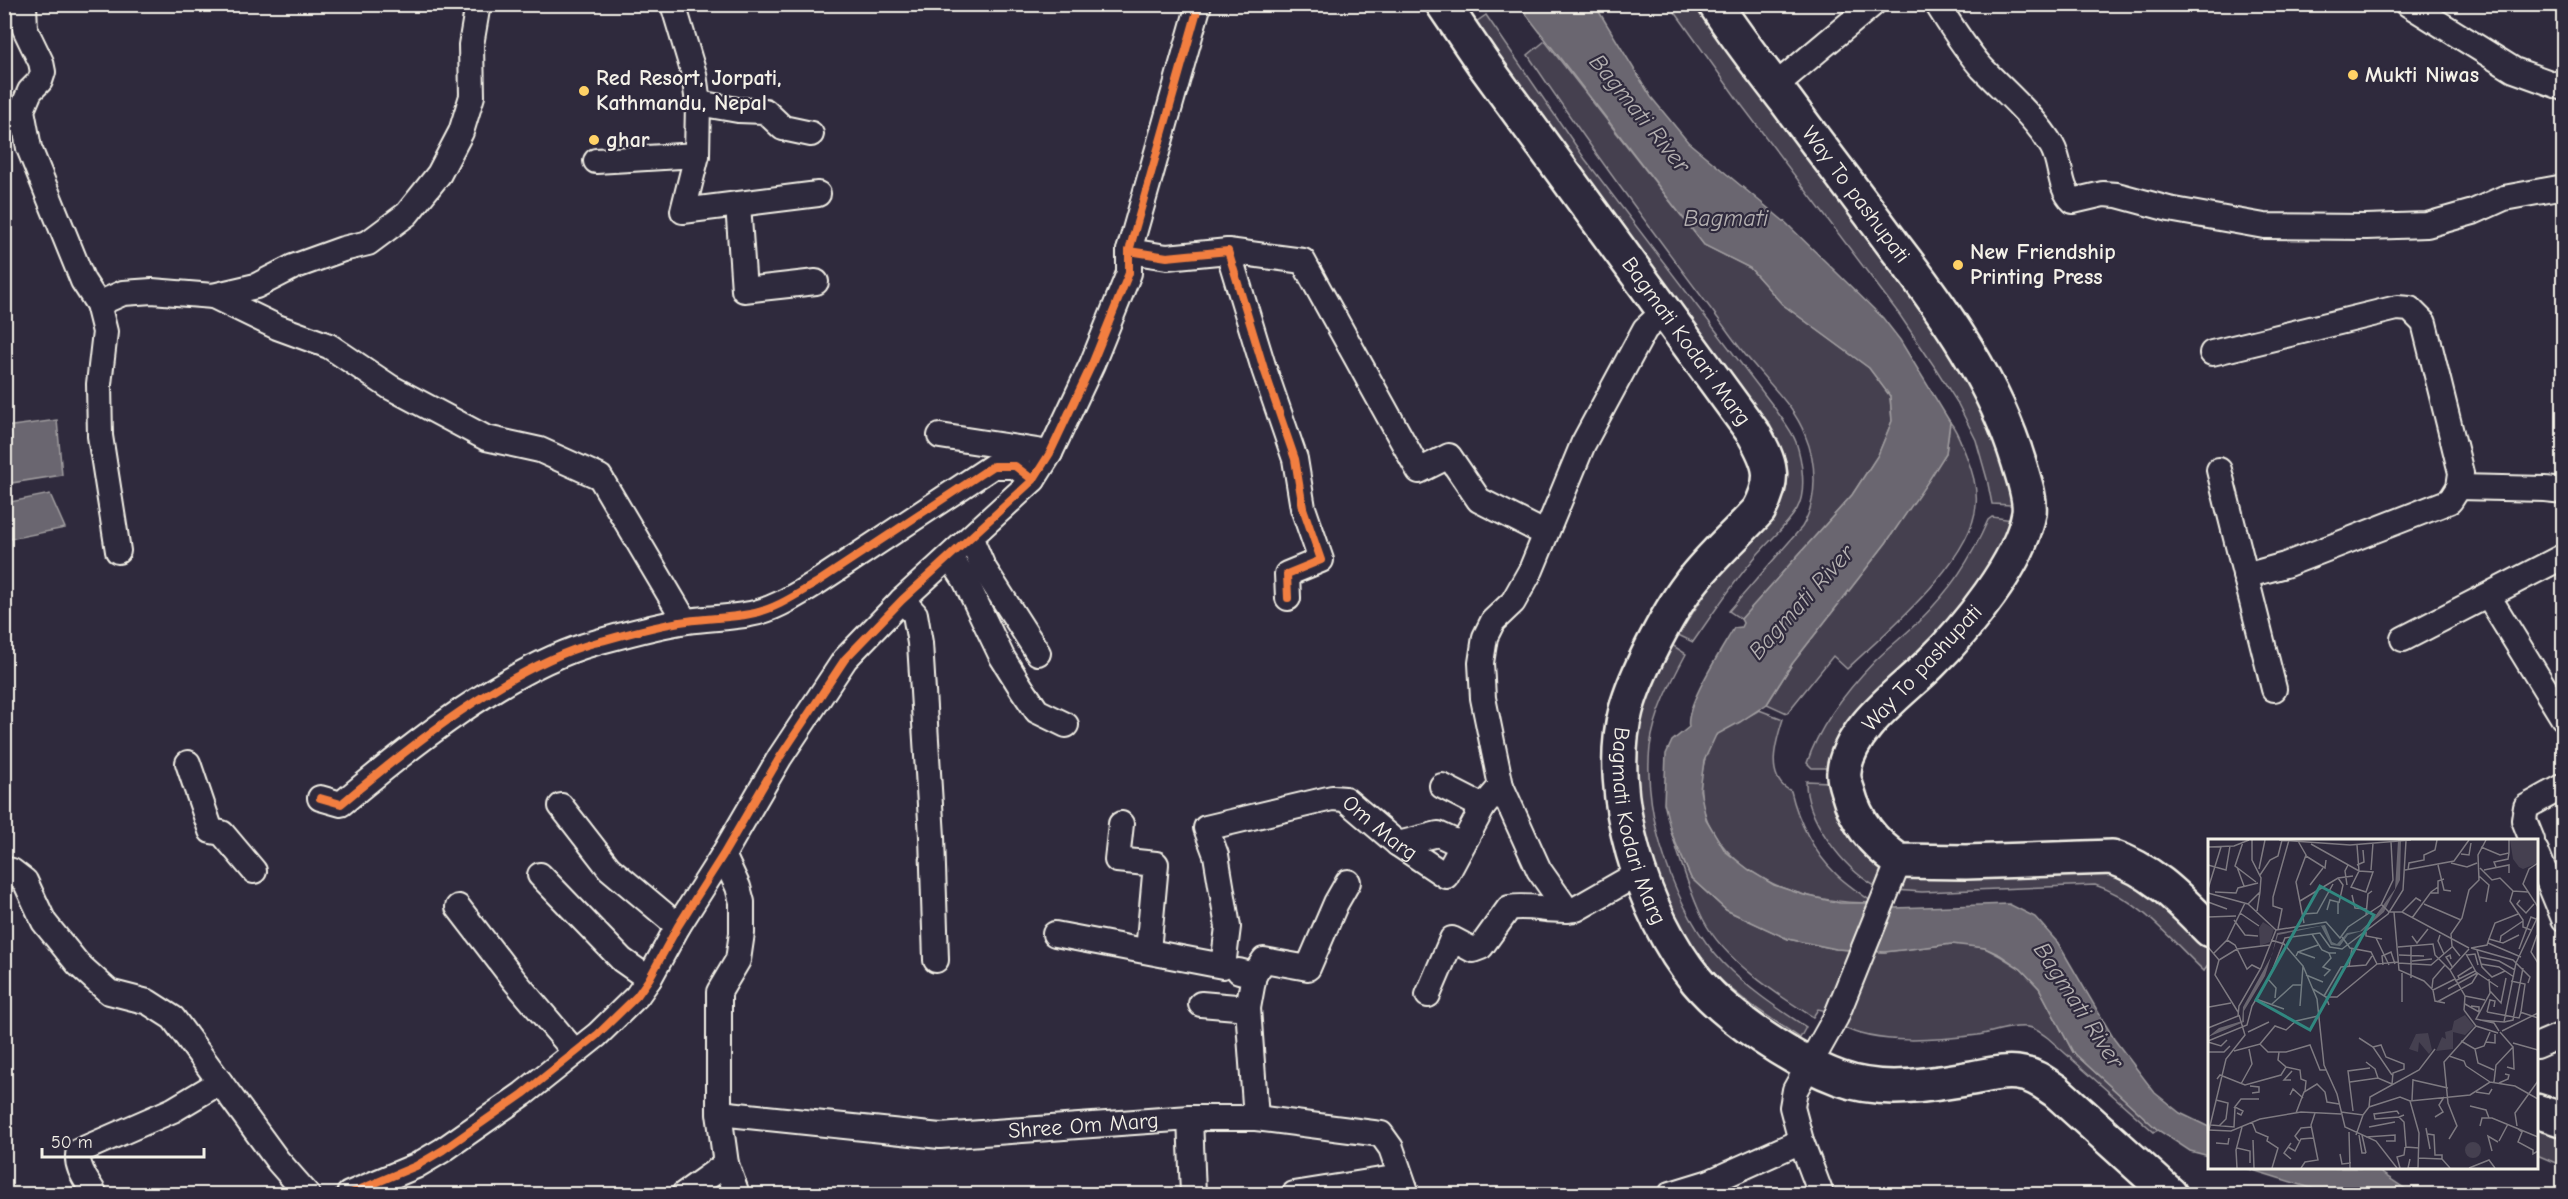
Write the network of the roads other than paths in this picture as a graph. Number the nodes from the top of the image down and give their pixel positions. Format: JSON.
{"nodes":[{"id":1,"x":24,"y":4,"type":"edge"},
{"id":2,"x":478,"y":4,"type":"edge"},
{"id":3,"x":673,"y":4,"type":"edge"},
{"id":4,"x":1198,"y":4,"type":"edge"},
{"id":5,"x":1443,"y":4,"type":"edge"},
{"id":6,"x":1715,"y":4,"type":"edge"},
{"id":7,"x":1873,"y":4,"type":"edge"},
{"id":8,"x":1937,"y":4,"type":"edge"},
{"id":9,"x":2408,"y":4,"type":"edge"},
{"id":10,"x":1775,"y":86,"type":"junction"},
{"id":11,"x":2564,"y":88,"type":"edge"},
{"id":12,"x":698,"y":103,"type":"junction"},
{"id":13,"x":811,"y":134,"type":"dead end"},
{"id":14,"x":697,"y":155,"type":"junction"},
{"id":15,"x":596,"y":161,"type":"dead end"},
{"id":16,"x":2564,"y":187,"type":"edge"},
{"id":17,"x":818,"y":194,"type":"dead end"},
{"id":18,"x":738,"y":204,"type":"junction"},
{"id":19,"x":1129,"y":251,"type":"junction"},
{"id":20,"x":1228,"y":251,"type":"junction"},
{"id":21,"x":816,"y":282,"type":"dead end"},
{"id":22,"x":213,"y":296,"type":"junction"},
{"id":23,"x":98,"y":304,"type":"junction"},
{"id":24,"x":1666,"y":310,"type":"junction"},
{"id":25,"x":2212,"y":353,"type":"dead end"},
{"id":26,"x":940,"y":436,"type":"dead end"},
{"id":27,"x":1050,"y":453,"type":"junction"},
{"id":28,"x":2219,"y":470,"type":"dead end"},
{"id":29,"x":1033,"y":480,"type":"junction"},
{"id":30,"x":2459,"y":487,"type":"junction"},
{"id":31,"x":2564,"y":491,"type":"edge"},
{"id":32,"x":1544,"y":533,"type":"junction"},
{"id":33,"x":971,"y":538,"type":"junction"},
{"id":34,"x":118,"y":551,"type":"dead end"},
{"id":35,"x":2564,"y":556,"type":"edge"},
{"id":36,"x":950,"y":557,"type":"junction"},
{"id":37,"x":2245,"y":576,"type":"junction"},
{"id":38,"x":2488,"y":596,"type":"junction"},
{"id":39,"x":1288,"y":598,"type":"dead end"},
{"id":40,"x":902,"y":600,"type":"junction"},
{"id":41,"x":685,"y":621,"type":"junction"},
{"id":42,"x":2403,"y":639,"type":"dead end"},
{"id":43,"x":1038,"y":653,"type":"dead end"},
{"id":44,"x":2274,"y":689,"type":"dead end"},
{"id":45,"x":2563,"y":718,"type":"edge"},
{"id":46,"x":1066,"y":725,"type":"dead end"},
{"id":47,"x":188,"y":763,"type":"dead end"},
{"id":48,"x":1442,"y":786,"type":"dead end"},
{"id":49,"x":1501,"y":786,"type":"junction"},
{"id":50,"x":2564,"y":786,"type":"edge"},
{"id":51,"x":320,"y":798,"type":"dead end"},
{"id":52,"x":561,"y":806,"type":"dead end"},
{"id":53,"x":1483,"y":807,"type":"junction"},
{"id":54,"x":1121,"y":824,"type":"dead end"},
{"id":55,"x":2532,"y":839,"type":"edge"},
{"id":56,"x":1398,"y":844,"type":"junction"},
{"id":57,"x":1462,"y":845,"type":"junction"},
{"id":58,"x":723,"y":855,"type":"junction"},
{"id":59,"x":2538,"y":856,"type":"edge"},
{"id":60,"x":1899,"y":861,"type":"junction"},
{"id":61,"x":4,"y":869,"type":"edge"},
{"id":62,"x":254,"y":870,"type":"dead end"},
{"id":63,"x":1639,"y":873,"type":"junction"},
{"id":64,"x":540,"y":875,"type":"dead end"},
{"id":65,"x":1348,"y":882,"type":"dead end"},
{"id":66,"x":458,"y":907,"type":"dead end"},
{"id":67,"x":1567,"y":910,"type":"junction"},
{"id":68,"x":2564,"y":920,"type":"edge"},
{"id":69,"x":678,"y":926,"type":"junction"},
{"id":70,"x":2208,"y":928,"type":"edge"},
{"id":71,"x":1055,"y":934,"type":"dead end"},
{"id":72,"x":1148,"y":951,"type":"junction"},
{"id":73,"x":936,"y":960,"type":"dead end"},
{"id":74,"x":1223,"y":966,"type":"junction"},
{"id":75,"x":1254,"y":975,"type":"junction"},
{"id":76,"x":650,"y":979,"type":"junction"},
{"id":77,"x":1428,"y":995,"type":"dead end"},
{"id":78,"x":1201,"y":1004,"type":"dead end"},
{"id":79,"x":1248,"y":1008,"type":"junction"},
{"id":80,"x":2564,"y":1034,"type":"edge"},
{"id":81,"x":2538,"y":1046,"type":"edge"},
{"id":82,"x":575,"y":1052,"type":"junction"},
{"id":83,"x":1808,"y":1064,"type":"junction"},
{"id":84,"x":220,"y":1082,"type":"junction"},
{"id":85,"x":2538,"y":1112,"type":"edge"},
{"id":86,"x":719,"y":1113,"type":"junction"},
{"id":87,"x":1190,"y":1118,"type":"junction"},
{"id":88,"x":1256,"y":1118,"type":"junction"},
{"id":89,"x":2564,"y":1120,"type":"edge"},
{"id":90,"x":1801,"y":1141,"type":"junction"},
{"id":91,"x":726,"y":1164,"type":"junction"},
{"id":92,"x":1404,"y":1186,"type":"edge"},
{"id":93,"x":94,"y":1193,"type":"dead end"},
{"id":94,"x":308,"y":1194,"type":"edge"},
{"id":95,"x":349,"y":1194,"type":"edge"},
{"id":96,"x":684,"y":1194,"type":"edge"},
{"id":97,"x":737,"y":1194,"type":"edge"},
{"id":98,"x":1193,"y":1194,"type":"edge"},
{"id":99,"x":1294,"y":1194,"type":"edge"},
{"id":100,"x":1671,"y":1194,"type":"edge"},
{"id":101,"x":1821,"y":1194,"type":"edge"},
{"id":102,"x":2170,"y":1194,"type":"edge"}],
"edges":[{"from":1,"to":23,"type":"street"},
{"from":2,"to":22,"type":"street"},
{"from":3,"to":12,"type":"street"},
{"from":4,"to":19,"type":"street"},
{"from":5,"to":24,"type":"main road","name":"Bagmati Kodari Marg"},
{"from":6,"to":10,"type":"main road","name":"Way To pashupati"},
{"from":7,"to":10,"type":"street"},
{"from":8,"to":16,"type":"street"},
{"from":9,"to":11,"type":"street"},
{"from":10,"to":60,"type":"main road","name":"Way To pashupati"},
{"from":12,"to":13,"type":"street"},
{"from":12,"to":14,"type":"street"},
{"from":14,"to":15,"type":"street"},
{"from":14,"to":18,"type":"street"},
{"from":17,"to":18,"type":"street"},
{"from":18,"to":21,"type":"street"},
{"from":19,"to":20,"type":"street"},
{"from":19,"to":27,"type":"street"},
{"from":20,"to":32,"type":"street"},
{"from":20,"to":39,"type":"street"},
{"from":22,"to":23,"type":"street"},
{"from":22,"to":41,"type":"street"},
{"from":23,"to":34,"type":"street"},
{"from":24,"to":32,"type":"street"},
{"from":24,"to":63,"type":"main road","name":"Bagmati Kodari Marg"},
{"from":25,"to":30,"type":"street"},
{"from":26,"to":27,"type":"street"},
{"from":27,"to":29,"type":"street"},
{"from":28,"to":37,"type":"street"},
{"from":29,"to":33,"type":"street"},
{"from":29,"to":41,"type":"street"},
{"from":30,"to":31,"type":"street"},
{"from":30,"to":37,"type":"street"},
{"from":32,"to":49,"type":"street"},
{"from":33,"to":36,"type":"street"},
{"from":33,"to":43,"type":"street"},
{"from":35,"to":38,"type":"street"},
{"from":36,"to":40,"type":"street"},
{"from":36,"to":46,"type":"street"},
{"from":37,"to":44,"type":"street"},
{"from":38,"to":42,"type":"street"},
{"from":38,"to":45,"type":"street"},
{"from":40,"to":58,"type":"street"},
{"from":40,"to":73,"type":"street"},
{"from":41,"to":51,"type":"street"},
{"from":47,"to":62,"type":"street"},
{"from":48,"to":53,"type":"street"},
{"from":49,"to":53,"type":"street","name":"Om Marg"},
{"from":49,"to":67,"type":"street"},
{"from":50,"to":55,"type":"street"},
{"from":52,"to":69,"type":"street"},
{"from":53,"to":57,"type":"street","name":"Om Marg"},
{"from":54,"to":72,"type":"street"},
{"from":56,"to":57,"type":"street"},
{"from":56,"to":57,"type":"street","name":"Om Marg"},
{"from":56,"to":74,"type":"street","name":"Om Marg"},
{"from":58,"to":69,"type":"street"},
{"from":58,"to":86,"type":"street"},
{"from":59,"to":68,"type":"street"},
{"from":60,"to":70,"type":"main road"},
{"from":60,"to":83,"type":"street"},
{"from":61,"to":84,"type":"street"},
{"from":63,"to":67,"type":"street"},
{"from":63,"to":83,"type":"main road","name":"Bagmati Kodari Marg"},
{"from":64,"to":76,"type":"street"},
{"from":65,"to":75,"type":"street"},
{"from":66,"to":82,"type":"street"},
{"from":67,"to":77,"type":"street"},
{"from":69,"to":76,"type":"street"},
{"from":71,"to":72,"type":"street"},
{"from":72,"to":74,"type":"street"},
{"from":74,"to":75,"type":"street"},
{"from":75,"to":79,"type":"street"},
{"from":76,"to":82,"type":"street"},
{"from":78,"to":79,"type":"street"},
{"from":79,"to":88,"type":"street"},
{"from":80,"to":81,"type":"street"},
{"from":82,"to":95,"type":"street"},
{"from":83,"to":90,"type":"street"},
{"from":83,"to":102,"type":"main road","name":"Bagmati Kodari Marg"},
{"from":84,"to":93,"type":"street"},
{"from":84,"to":94,"type":"street"},
{"from":85,"to":89,"type":"main road"},
{"from":86,"to":87,"type":"street","name":"Shree Om Marg"},
{"from":86,"to":91,"type":"street"},
{"from":87,"to":88,"type":"street","name":"Shree Om Marg"},
{"from":87,"to":98,"type":"street"},
{"from":88,"to":92,"type":"street","name":"Shree Om Marg"},
{"from":90,"to":100,"type":"street"},
{"from":90,"to":101,"type":"street"},
{"from":91,"to":96,"type":"street"},
{"from":91,"to":97,"type":"street"},
{"from":92,"to":99,"type":"street"}]}
